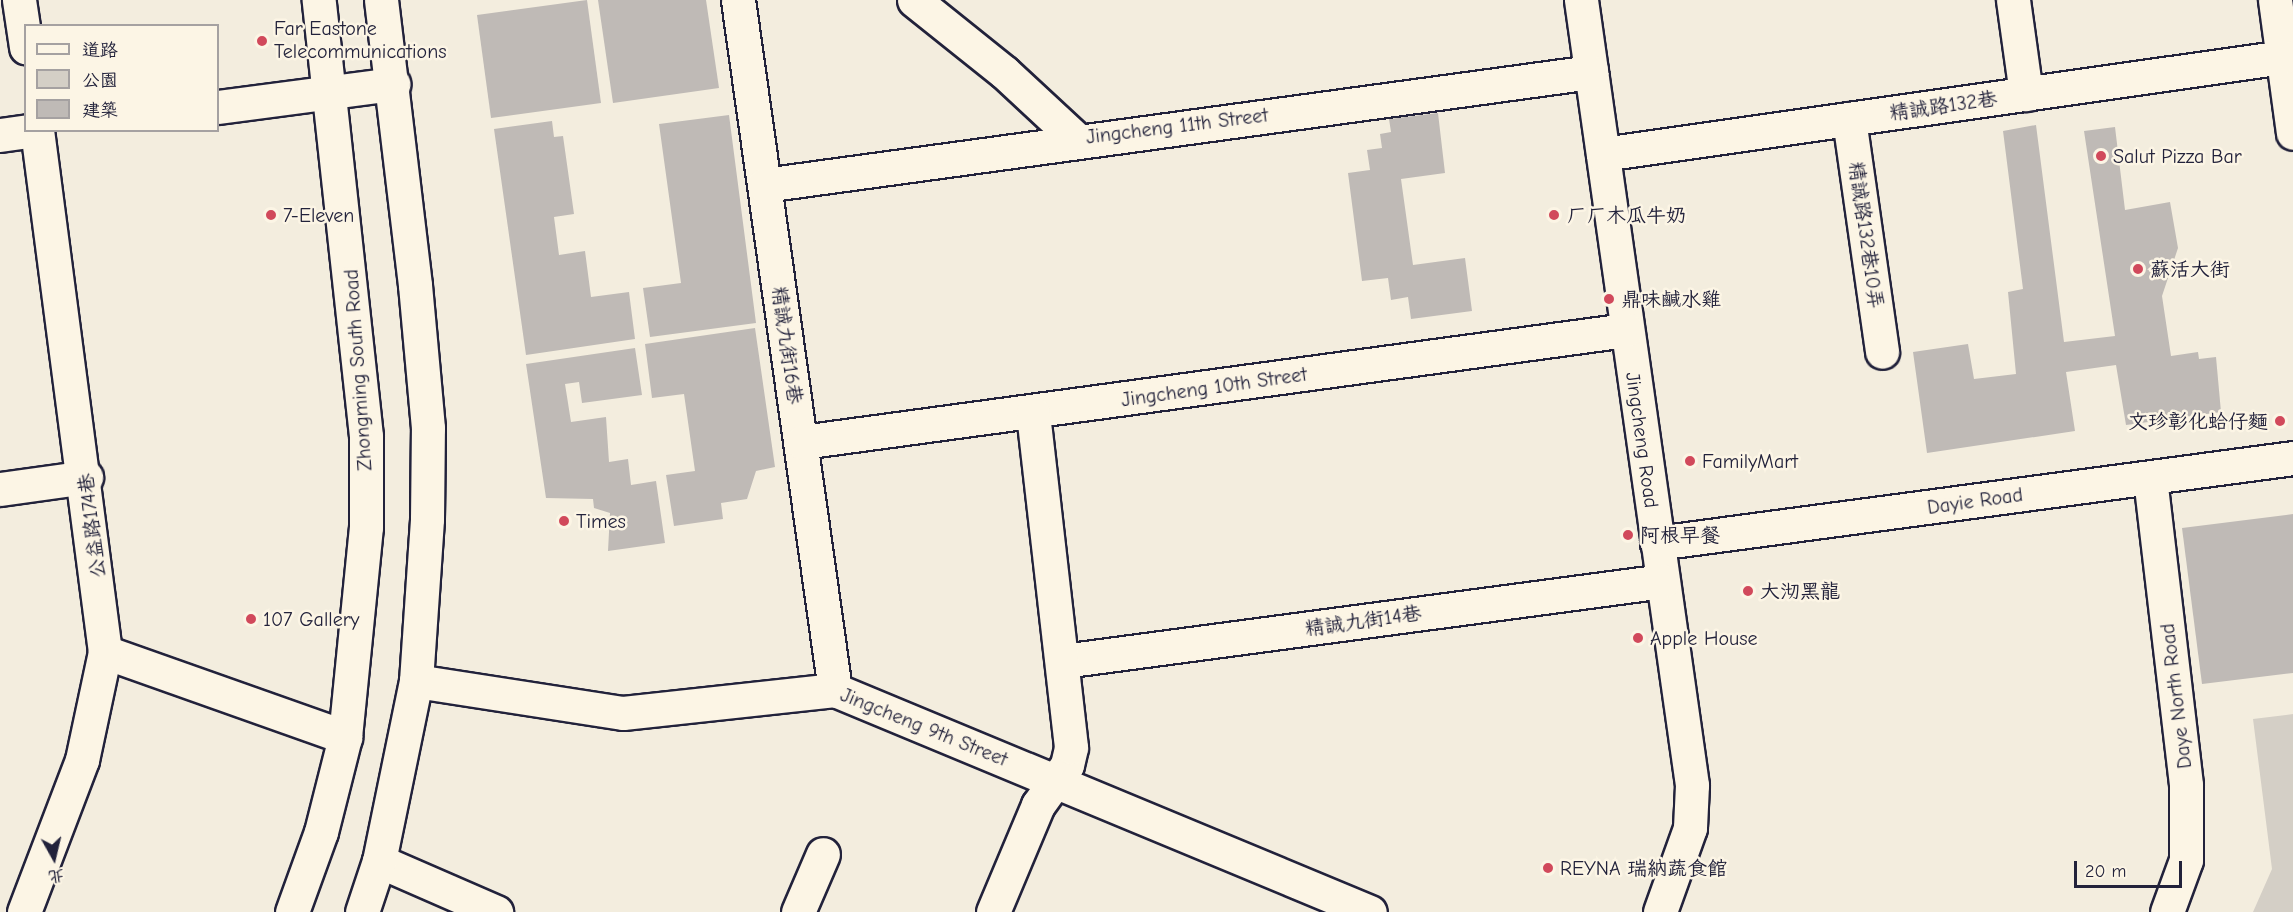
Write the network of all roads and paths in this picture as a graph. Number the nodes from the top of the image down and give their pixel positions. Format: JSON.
{"nodes":[{"id":1,"x":19,"y":0,"type":"edge"},
{"id":2,"x":319,"y":0,"type":"edge"},
{"id":3,"x":381,"y":0,"type":"edge"},
{"id":4,"x":738,"y":0,"type":"edge"},
{"id":5,"x":914,"y":0,"type":"edge"},
{"id":6,"x":1581,"y":0,"type":"edge"},
{"id":7,"x":2013,"y":0,"type":"edge"},
{"id":8,"x":2275,"y":0,"type":"edge"},
{"id":9,"x":24,"y":34,"type":"edge"},
{"id":10,"x":2283,"y":57,"type":"junction"},
{"id":11,"x":1591,"y":72,"type":"junction"},
{"id":12,"x":393,"y":84,"type":"junction"},
{"id":13,"x":331,"y":92,"type":"junction"},
{"id":14,"x":2026,"y":94,"type":"junction"},
{"id":15,"x":219,"y":106,"type":"edge"},
{"id":16,"x":1849,"y":119,"type":"junction"},
{"id":17,"x":24,"y":132,"type":"edge"},
{"id":18,"x":35,"y":132,"type":"edge"},
{"id":19,"x":2293,"y":133,"type":"edge"},
{"id":20,"x":0,"y":135,"type":"edge"},
{"id":21,"x":1076,"y":139,"type":"junction"},
{"id":22,"x":1603,"y":154,"type":"junction"},
{"id":23,"x":764,"y":185,"type":"junction"},
{"id":24,"x":1626,"y":330,"type":"junction"},
{"id":25,"x":1882,"y":352,"type":"dead end"},
{"id":26,"x":1033,"y":413,"type":"junction"},
{"id":27,"x":802,"y":442,"type":"junction"},
{"id":28,"x":2293,"y":458,"type":"edge"},
{"id":29,"x":86,"y":477,"type":"junction"},
{"id":30,"x":2150,"y":478,"type":"junction"},
{"id":31,"x":0,"y":489,"type":"edge"},
{"id":32,"x":1657,"y":543,"type":"junction"},
{"id":33,"x":1663,"y":581,"type":"junction"},
{"id":34,"x":105,"y":652,"type":"junction"},
{"id":35,"x":1063,"y":661,"type":"junction"},
{"id":36,"x":416,"y":681,"type":"junction"},
{"id":37,"x":835,"y":690,"type":"junction"},
{"id":38,"x":345,"y":737,"type":"junction"},
{"id":39,"x":1052,"y":780,"type":"junction"},
{"id":40,"x":822,"y":854,"type":"dead end"},
{"id":41,"x":379,"y":861,"type":"junction"},
{"id":42,"x":24,"y":912,"type":"edge"},
{"id":43,"x":292,"y":912,"type":"edge"},
{"id":44,"x":362,"y":912,"type":"edge"},
{"id":45,"x":496,"y":912,"type":"edge"},
{"id":46,"x":798,"y":912,"type":"edge"},
{"id":47,"x":993,"y":912,"type":"edge"},
{"id":48,"x":1370,"y":912,"type":"edge"},
{"id":49,"x":1660,"y":912,"type":"edge"},
{"id":50,"x":2167,"y":912,"type":"edge"}],
"edges":[{"from":1,"to":9,"type":"street"},
{"from":2,"to":13,"type":"street","name":"Zhongming South Road"},
{"from":3,"to":12,"type":"street"},
{"from":4,"to":23,"type":"street","name":"精誠九街16巷"},
{"from":5,"to":21,"type":"street"},
{"from":6,"to":11,"type":"street","name":"Jingcheng Road"},
{"from":7,"to":14,"type":"street"},
{"from":8,"to":10,"type":"street"},
{"from":10,"to":14,"type":"street","name":"精誠路132巷"},
{"from":10,"to":19,"type":"street"},
{"from":11,"to":21,"type":"street","name":"Jingcheng 11th Street"},
{"from":11,"to":22,"type":"street","name":"Jingcheng Road"},
{"from":12,"to":13,"type":"street"},
{"from":12,"to":36,"type":"street"},
{"from":13,"to":15,"type":"street"},
{"from":13,"to":38,"type":"street","name":"Zhongming South Road"},
{"from":14,"to":16,"type":"street","name":"精誠路132巷"},
{"from":16,"to":22,"type":"street","name":"精誠路132巷"},
{"from":16,"to":25,"type":"street","name":"精誠路132巷10弄"},
{"from":17,"to":20,"type":"street"},
{"from":18,"to":29,"type":"street","name":"公益路174巷"},
{"from":21,"to":23,"type":"street","name":"Jingcheng 11th Street"},
{"from":22,"to":24,"type":"street","name":"Jingcheng Road"},
{"from":23,"to":27,"type":"street","name":"精誠九街16巷"},
{"from":24,"to":26,"type":"street","name":"Jingcheng 10th Street"},
{"from":24,"to":32,"type":"street","name":"Jingcheng Road"},
{"from":26,"to":27,"type":"street","name":"Jingcheng 10th Street"},
{"from":26,"to":35,"type":"street"},
{"from":27,"to":37,"type":"street","name":"精誠九街16巷"},
{"from":28,"to":30,"type":"street","name":"Dayie Road"},
{"from":29,"to":31,"type":"street"},
{"from":29,"to":34,"type":"street","name":"公益路174巷"},
{"from":30,"to":32,"type":"street","name":"Dayie Road"},
{"from":30,"to":50,"type":"street","name":"Daye North Road"},
{"from":32,"to":33,"type":"street","name":"Jingcheng Road"},
{"from":33,"to":35,"type":"street","name":"精誠九街14巷"},
{"from":33,"to":49,"type":"street","name":"Jingcheng Road"},
{"from":34,"to":38,"type":"street"},
{"from":34,"to":42,"type":"street","name":"公益路174巷"},
{"from":35,"to":39,"type":"street"},
{"from":36,"to":37,"type":"street","name":"Jingcheng 9th Street"},
{"from":36,"to":41,"type":"street"},
{"from":37,"to":39,"type":"street","name":"Jingcheng 9th Street"},
{"from":38,"to":43,"type":"street","name":"Zhongming South Road"},
{"from":39,"to":47,"type":"street"},
{"from":39,"to":48,"type":"street","name":"Jingcheng 9th Street"},
{"from":40,"to":46,"type":"street"},
{"from":41,"to":44,"type":"street"},
{"from":41,"to":45,"type":"street"}]}
